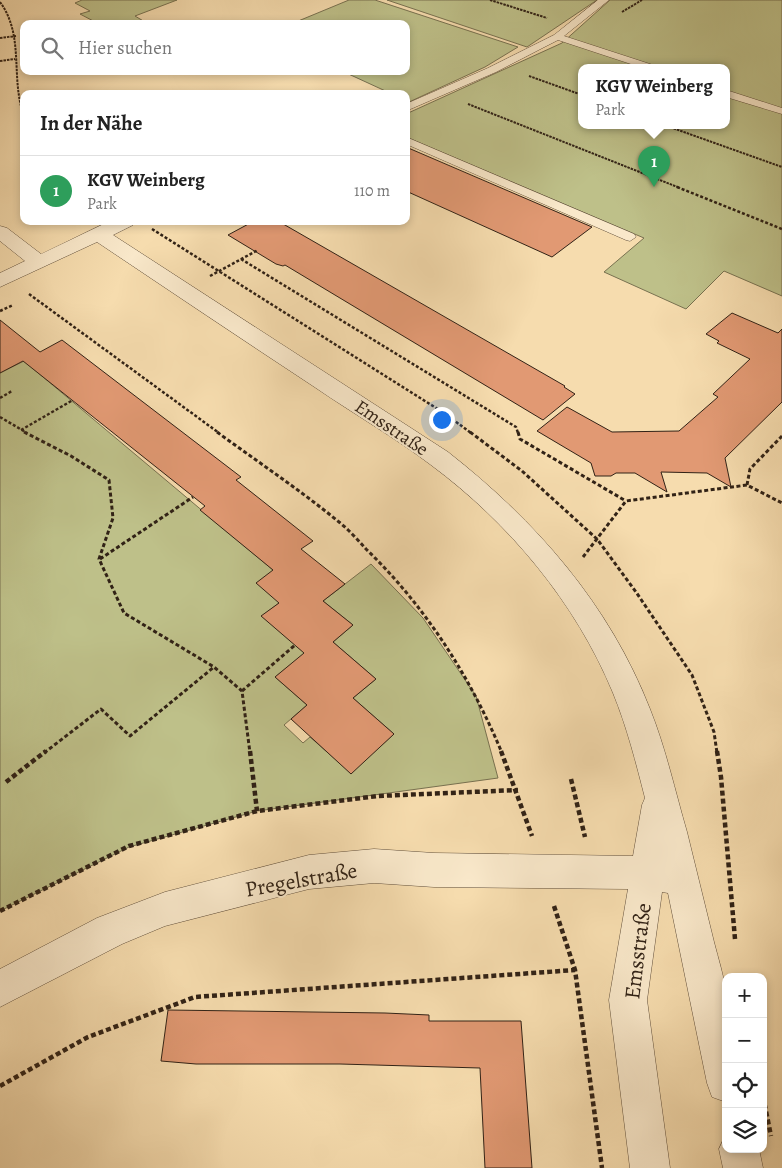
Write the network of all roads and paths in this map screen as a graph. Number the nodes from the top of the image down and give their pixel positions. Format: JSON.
{"nodes":[{"id":1,"x":490,"y":0,"type":"edge"},
{"id":2,"x":604,"y":0,"type":"edge"},
{"id":3,"x":0,"y":2,"type":"edge"},
{"id":4,"x":571,"y":25,"type":"junction"},
{"id":5,"x":16,"y":36,"type":"junction"},
{"id":6,"x":557,"y":37,"type":"junction"},
{"id":7,"x":0,"y":38,"type":"edge"},
{"id":8,"x":15,"y":60,"type":"junction"},
{"id":9,"x":0,"y":61,"type":"edge"},
{"id":10,"x":640,"y":64,"type":"edge"},
{"id":11,"x":500,"y":66,"type":"junction"},
{"id":12,"x":440,"y":93,"type":"junction"},
{"id":13,"x":578,"y":94,"type":"edge"},
{"id":14,"x":730,"y":94,"type":"edge"},
{"id":15,"x":20,"y":103,"type":"edge"},
{"id":16,"x":410,"y":106,"type":"edge"},
{"id":17,"x":782,"y":111,"type":"edge"},
{"id":18,"x":675,"y":129,"type":"edge"},
{"id":19,"x":410,"y":142,"type":"edge"},
{"id":20,"x":782,"y":168,"type":"edge"},
{"id":21,"x":117,"y":225,"type":"edge"},
{"id":22,"x":782,"y":229,"type":"edge"},
{"id":23,"x":0,"y":232,"type":"edge"},
{"id":24,"x":98,"y":234,"type":"junction"},
{"id":25,"x":630,"y":237,"type":"dead end"},
{"id":26,"x":258,"y":250,"type":"dead end"},
{"id":27,"x":240,"y":259,"type":"junction"},
{"id":28,"x":39,"y":262,"type":"junction"},
{"id":29,"x":0,"y":281,"type":"edge"},
{"id":30,"x":185,"y":290,"type":"junction"},
{"id":31,"x":27,"y":293,"type":"dead end"},
{"id":32,"x":12,"y":391,"type":"dead end"},
{"id":33,"x":0,"y":398,"type":"edge"},
{"id":34,"x":73,"y":400,"type":"dead end"},
{"id":35,"x":0,"y":417,"type":"edge"},
{"id":36,"x":20,"y":430,"type":"junction"},
{"id":37,"x":782,"y":436,"type":"edge"},
{"id":38,"x":746,"y":485,"type":"junction"},
{"id":39,"x":193,"y":497,"type":"dead end"},
{"id":40,"x":626,"y":501,"type":"junction"},
{"id":41,"x":782,"y":503,"type":"edge"},
{"id":42,"x":99,"y":559,"type":"junction"},
{"id":43,"x":564,"y":581,"type":"junction"},
{"id":44,"x":295,"y":645,"type":"dead end"},
{"id":45,"x":214,"y":667,"type":"junction"},
{"id":46,"x":242,"y":691,"type":"junction"},
{"id":47,"x":6,"y":782,"type":"dead end"},
{"id":48,"x":518,"y":790,"type":"junction"},
{"id":49,"x":257,"y":810,"type":"junction"},
{"id":50,"x":535,"y":846,"type":"dead end"},
{"id":51,"x":665,"y":875,"type":"junction"},
{"id":52,"x":551,"y":897,"type":"dead end"},
{"id":53,"x":0,"y":910,"type":"edge"},
{"id":54,"x":575,"y":970,"type":"junction"},
{"id":55,"x":0,"y":989,"type":"edge"},
{"id":56,"x":722,"y":1069,"type":"edge"},
{"id":57,"x":0,"y":1086,"type":"edge"},
{"id":58,"x":740,"y":1153,"type":"edge"},
{"id":59,"x":602,"y":1168,"type":"edge"},
{"id":60,"x":650,"y":1168,"type":"edge"},
{"id":61,"x":743,"y":1168,"type":"edge"}],
"edges":[{"from":1,"to":4,"type":"path"},
{"from":2,"to":4,"type":"lane"},
{"from":3,"to":5,"type":"path"},
{"from":4,"to":6,"type":"lane"},
{"from":5,"to":7,"type":"path"},
{"from":5,"to":8,"type":"path"},
{"from":6,"to":10,"type":"lane"},
{"from":6,"to":11,"type":"lane"},
{"from":8,"to":9,"type":"path"},
{"from":8,"to":15,"type":"path"},
{"from":11,"to":12,"type":"lane"},
{"from":11,"to":13,"type":"path"},
{"from":12,"to":16,"type":"lane"},
{"from":12,"to":22,"type":"path"},
{"from":14,"to":17,"type":"lane"},
{"from":18,"to":20,"type":"path"},
{"from":19,"to":25,"type":"lane"},
{"from":21,"to":24,"type":"street"},
{"from":23,"to":28,"type":"street"},
{"from":24,"to":28,"type":"street"},
{"from":24,"to":30,"type":"street","name":"Emsstraße"},
{"from":26,"to":27,"type":"path"},
{"from":27,"to":30,"type":"path"},
{"from":27,"to":40,"type":"path"},
{"from":28,"to":29,"type":"street"},
{"from":30,"to":43,"type":"street","name":"Emsstraße"},
{"from":31,"to":48,"type":"path"},
{"from":32,"to":33,"type":"path"},
{"from":34,"to":36,"type":"path"},
{"from":35,"to":36,"type":"path"},
{"from":36,"to":42,"type":"path"},
{"from":37,"to":38,"type":"path"},
{"from":38,"to":40,"type":"path"},
{"from":38,"to":41,"type":"path"},
{"from":39,"to":42,"type":"path"},
{"from":40,"to":43,"type":"path"},
{"from":42,"to":45,"type":"path"},
{"from":43,"to":51,"type":"street","name":"Emsstraße"},
{"from":44,"to":46,"type":"path"},
{"from":45,"to":46,"type":"path"},
{"from":45,"to":47,"type":"path"},
{"from":46,"to":49,"type":"path"},
{"from":48,"to":49,"type":"path"},
{"from":48,"to":50,"type":"path"},
{"from":49,"to":53,"type":"path"},
{"from":51,"to":55,"type":"street","name":"Pregelstraße"},
{"from":51,"to":56,"type":"street","name":"Emsstraße"},
{"from":51,"to":60,"type":"street","name":"Emsstraße"},
{"from":52,"to":54,"type":"path"},
{"from":54,"to":57,"type":"path"},
{"from":54,"to":59,"type":"path"},
{"from":58,"to":61,"type":"street"}]}
